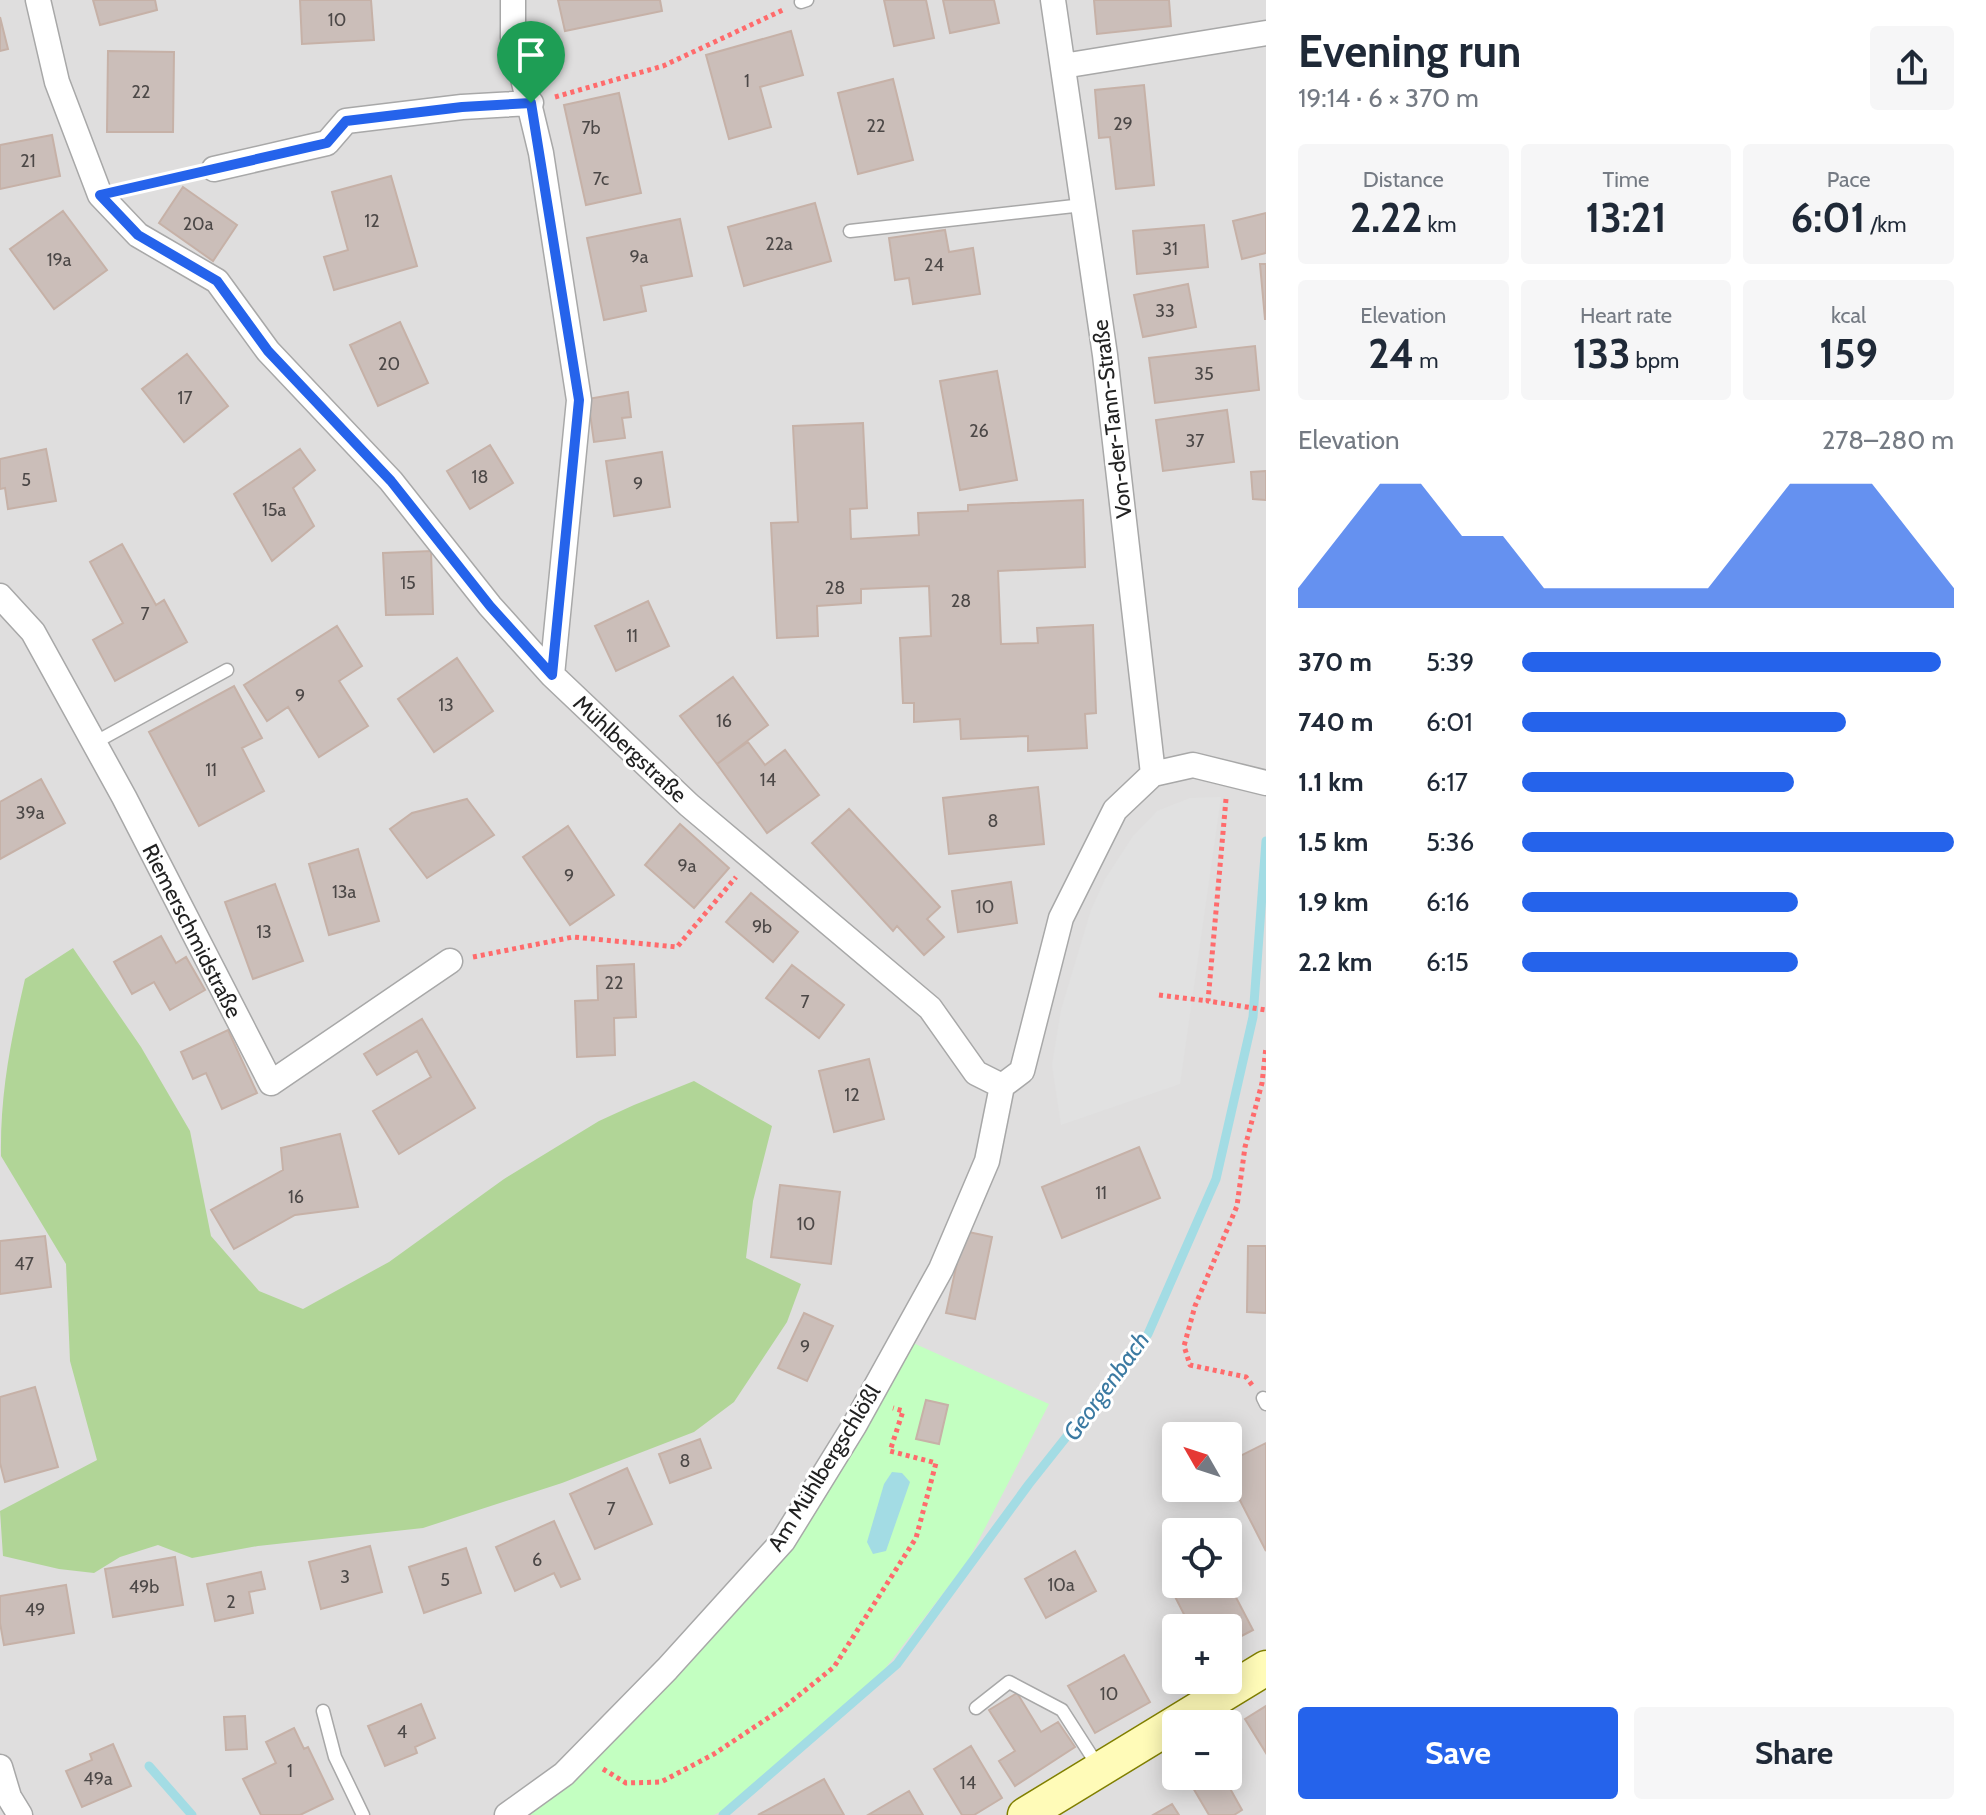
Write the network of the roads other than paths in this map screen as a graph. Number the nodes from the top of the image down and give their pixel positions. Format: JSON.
{"nodes":[{"id":1,"x":38,"y":0,"type":"edge"},
{"id":2,"x":513,"y":0,"type":"edge"},
{"id":3,"x":1053,"y":0,"type":"edge"},
{"id":4,"x":1266,"y":33,"type":"edge"},
{"id":5,"x":1063,"y":66,"type":"junction"},
{"id":6,"x":531,"y":103,"type":"junction"},
{"id":7,"x":214,"y":169,"type":"road end"},
{"id":8,"x":1083,"y":205,"type":"junction"},
{"id":9,"x":850,"y":231,"type":"dead end"},
{"id":10,"x":0,"y":596,"type":"edge"},
{"id":11,"x":227,"y":670,"type":"dead end"},
{"id":12,"x":552,"y":675,"type":"junction"},
{"id":13,"x":94,"y":743,"type":"junction"},
{"id":14,"x":1153,"y":774,"type":"junction"},
{"id":15,"x":1260,"y":782,"type":"edge"},
{"id":16,"x":450,"y":961,"type":"road end"},
{"id":17,"x":1002,"y":1086,"type":"junction"},
{"id":18,"x":1266,"y":1668,"type":"edge"},
{"id":19,"x":976,"y":1708,"type":"dead end"},
{"id":20,"x":323,"y":1711,"type":"dead end"},
{"id":21,"x":0,"y":1767,"type":"edge"},
{"id":22,"x":1100,"y":1769,"type":"junction"},
{"id":23,"x":20,"y":1815,"type":"edge"},
{"id":24,"x":363,"y":1815,"type":"edge"},
{"id":25,"x":507,"y":1815,"type":"edge"},
{"id":26,"x":1025,"y":1815,"type":"edge"}],
"edges":[{"from":1,"to":12,"type":"street","name":"Mühlbergstraße"},
{"from":2,"to":6,"type":"street"},
{"from":3,"to":5,"type":"street","name":"Von-der-Tann-Straße"},
{"from":4,"to":5,"type":"street"},
{"from":5,"to":8,"type":"street","name":"Von-der-Tann-Straße"},
{"from":6,"to":7,"type":"street"},
{"from":6,"to":12,"type":"street"},
{"from":8,"to":9,"type":"lane"},
{"from":8,"to":14,"type":"street","name":"Von-der-Tann-Straße"},
{"from":10,"to":13,"type":"street","name":"Riemerschmidstraße"},
{"from":11,"to":13,"type":"lane"},
{"from":12,"to":17,"type":"street","name":"Mühlbergstraße"},
{"from":13,"to":16,"type":"street","name":"Riemerschmidstraße"},
{"from":14,"to":15,"type":"street"},
{"from":14,"to":17,"type":"street"},
{"from":17,"to":25,"type":"street","name":"Am Mühlbergschlößl"},
{"from":18,"to":22,"type":"street"},
{"from":19,"to":22,"type":"lane"},
{"from":20,"to":24,"type":"lane"},
{"from":21,"to":23,"type":"street"},
{"from":22,"to":26,"type":"street"}]}
